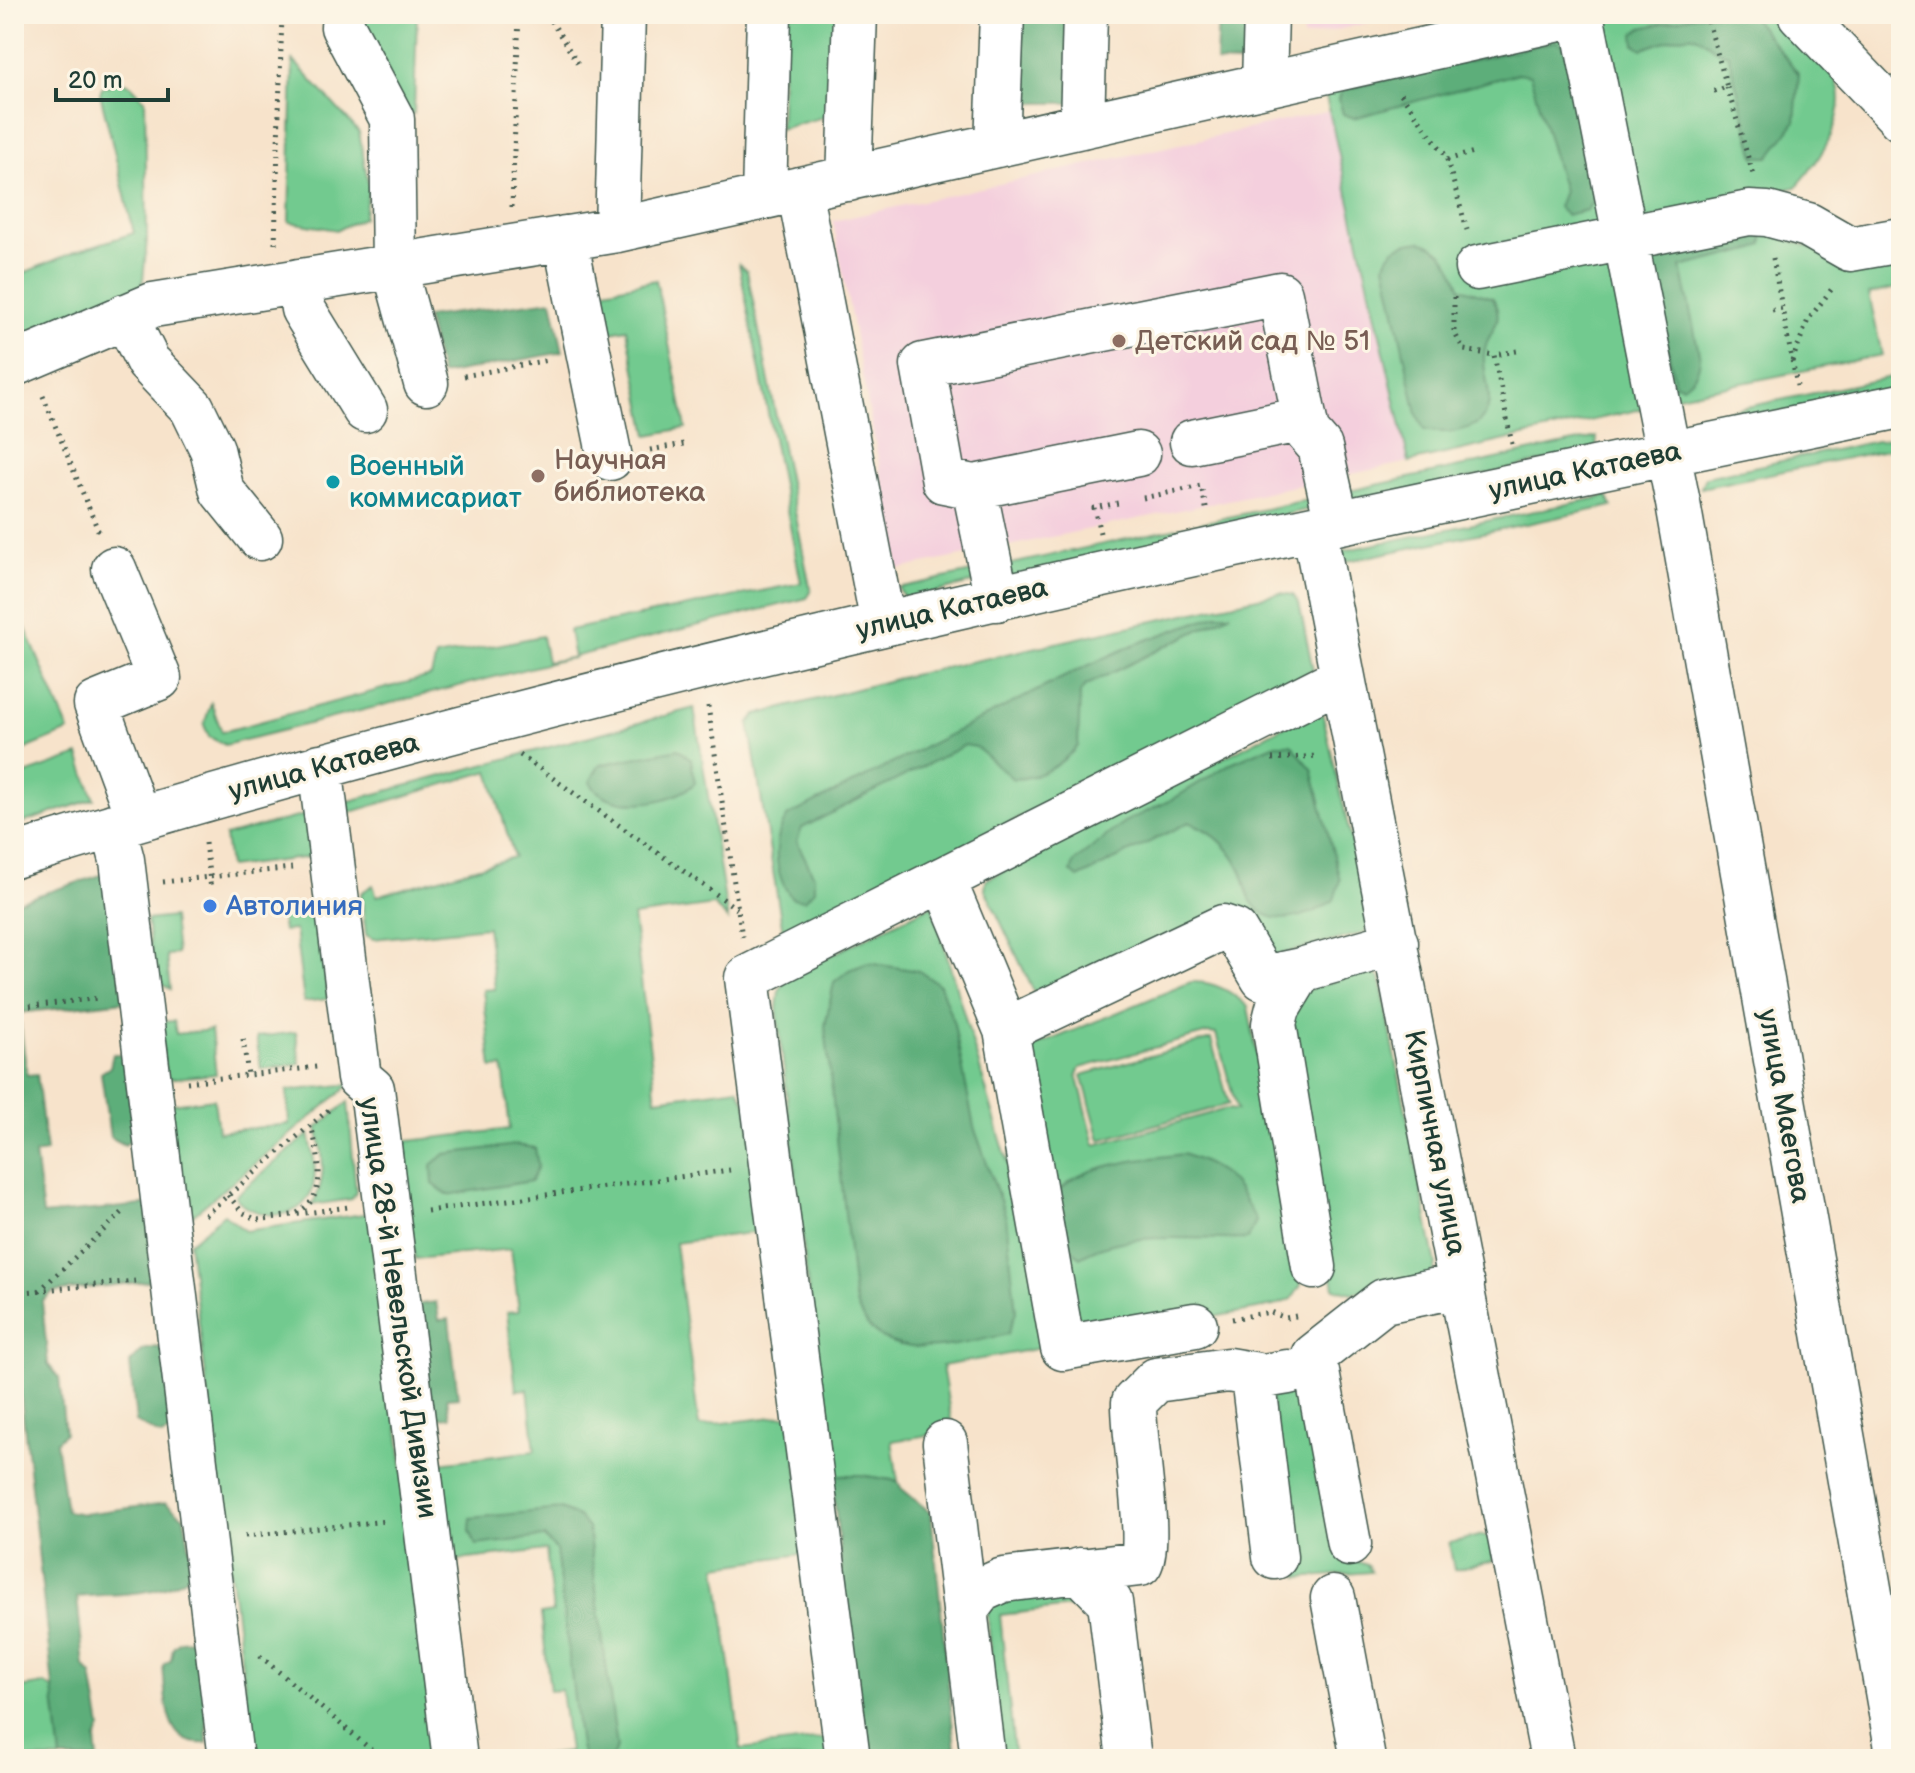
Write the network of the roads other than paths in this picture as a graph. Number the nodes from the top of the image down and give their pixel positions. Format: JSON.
{"nodes":[{"id":1,"x":623,"y":14,"type":"edge"},
{"id":2,"x":769,"y":14,"type":"edge"},
{"id":3,"x":855,"y":14,"type":"edge"},
{"id":4,"x":1002,"y":14,"type":"edge"},
{"id":5,"x":1085,"y":14,"type":"edge"},
{"id":6,"x":1266,"y":14,"type":"edge"},
{"id":7,"x":1581,"y":14,"type":"edge"},
{"id":8,"x":1800,"y":14,"type":"edge"},
{"id":9,"x":343,"y":27,"type":"dead end"},
{"id":10,"x":1264,"y":84,"type":"junction"},
{"id":11,"x":1901,"y":119,"type":"edge"},
{"id":12,"x":1082,"y":126,"type":"junction"},
{"id":13,"x":997,"y":145,"type":"junction"},
{"id":14,"x":849,"y":179,"type":"junction"},
{"id":15,"x":782,"y":193,"type":"junction"},
{"id":16,"x":617,"y":230,"type":"junction"},
{"id":17,"x":565,"y":238,"type":"junction"},
{"id":18,"x":1626,"y":239,"type":"junction"},
{"id":19,"x":1894,"y":241,"type":"edge"},
{"id":20,"x":394,"y":266,"type":"junction"},
{"id":21,"x":1477,"y":268,"type":"road end"},
{"id":22,"x":286,"y":283,"type":"junction"},
{"id":23,"x":125,"y":316,"type":"junction"},
{"id":24,"x":20,"y":361,"type":"edge"},
{"id":25,"x":426,"y":383,"type":"road end"},
{"id":26,"x":1901,"y":406,"type":"edge"},
{"id":27,"x":365,"y":410,"type":"dead end"},
{"id":28,"x":1304,"y":419,"type":"junction"},
{"id":29,"x":1192,"y":442,"type":"dead end"},
{"id":30,"x":1138,"y":454,"type":"dead end"},
{"id":31,"x":1669,"y":454,"type":"junction"},
{"id":32,"x":610,"y":458,"type":"dead end"},
{"id":33,"x":974,"y":487,"type":"junction"},
{"id":34,"x":1326,"y":525,"type":"junction"},
{"id":35,"x":260,"y":538,"type":"dead end"},
{"id":36,"x":114,"y":569,"type":"road end"},
{"id":37,"x":997,"y":599,"type":"junction"},
{"id":38,"x":883,"y":624,"type":"junction"},
{"id":39,"x":1342,"y":678,"type":"junction"},
{"id":40,"x":320,"y":766,"type":"junction"},
{"id":41,"x":126,"y":822,"type":"junction"},
{"id":42,"x":15,"y":853,"type":"edge"},
{"id":43,"x":943,"y":879,"type":"junction"},
{"id":44,"x":1396,"y":943,"type":"junction"},
{"id":45,"x":1301,"y":970,"type":"junction"},
{"id":46,"x":1006,"y":1030,"type":"junction"},
{"id":47,"x":1314,"y":1267,"type":"dead end"},
{"id":48,"x":1462,"y":1285,"type":"junction"},
{"id":49,"x":1195,"y":1325,"type":"road end"},
{"id":50,"x":1314,"y":1366,"type":"junction"},
{"id":51,"x":1264,"y":1376,"type":"junction"},
{"id":52,"x":945,"y":1443,"type":"dead end"},
{"id":53,"x":1349,"y":1544,"type":"dead end"},
{"id":54,"x":1275,"y":1557,"type":"dead end"},
{"id":55,"x":1079,"y":1570,"type":"junction"},
{"id":56,"x":1333,"y":1598,"type":"dead end"},
{"id":57,"x":965,"y":1611,"type":"junction"},
{"id":58,"x":231,"y":1759,"type":"edge"},
{"id":59,"x":455,"y":1759,"type":"edge"},
{"id":60,"x":848,"y":1759,"type":"edge"},
{"id":61,"x":983,"y":1759,"type":"edge"},
{"id":62,"x":1129,"y":1759,"type":"edge"},
{"id":63,"x":1363,"y":1759,"type":"edge"},
{"id":64,"x":1553,"y":1759,"type":"edge"},
{"id":65,"x":1899,"y":1759,"type":"edge"}],
"edges":[{"from":1,"to":16,"type":"street"},
{"from":2,"to":15,"type":"street"},
{"from":3,"to":14,"type":"street"},
{"from":4,"to":13,"type":"street"},
{"from":5,"to":12,"type":"street"},
{"from":6,"to":10,"type":"street"},
{"from":7,"to":10,"type":"street"},
{"from":7,"to":18,"type":"street","name":"улица Маегова"},
{"from":8,"to":11,"type":"street"},
{"from":9,"to":20,"type":"street"},
{"from":10,"to":12,"type":"street"},
{"from":12,"to":13,"type":"street"},
{"from":13,"to":14,"type":"street"},
{"from":14,"to":15,"type":"street"},
{"from":15,"to":16,"type":"street"},
{"from":15,"to":38,"type":"street"},
{"from":16,"to":17,"type":"street"},
{"from":17,"to":20,"type":"street"},
{"from":17,"to":32,"type":"street"},
{"from":18,"to":19,"type":"street"},
{"from":18,"to":21,"type":"street"},
{"from":18,"to":31,"type":"street","name":"улица Маегова"},
{"from":20,"to":22,"type":"street"},
{"from":20,"to":25,"type":"street"},
{"from":22,"to":23,"type":"street"},
{"from":22,"to":27,"type":"street"},
{"from":23,"to":24,"type":"street"},
{"from":23,"to":35,"type":"street"},
{"from":26,"to":31,"type":"street","name":"улица Катаева"},
{"from":28,"to":29,"type":"street"},
{"from":28,"to":33,"type":"street","name":"Кирпичная улица"},
{"from":28,"to":34,"type":"street","name":"Кирпичная улица"},
{"from":30,"to":33,"type":"street"},
{"from":31,"to":34,"type":"street","name":"улица Катаева"},
{"from":31,"to":65,"type":"street","name":"улица Маегова"},
{"from":33,"to":37,"type":"street"},
{"from":34,"to":37,"type":"street","name":"улица Катаева"},
{"from":34,"to":39,"type":"street","name":"Кирпичная улица"},
{"from":36,"to":41,"type":"street"},
{"from":37,"to":38,"type":"street","name":"улица Катаева"},
{"from":38,"to":40,"type":"street","name":"улица Катаева"},
{"from":39,"to":43,"type":"street"},
{"from":39,"to":44,"type":"street","name":"Кирпичная улица"},
{"from":40,"to":41,"type":"street","name":"улица Катаева"},
{"from":40,"to":59,"type":"street","name":"улица 28-й Невельской Дивизии"},
{"from":41,"to":42,"type":"street","name":"улица Катаева"},
{"from":41,"to":58,"type":"street"},
{"from":43,"to":46,"type":"street"},
{"from":43,"to":60,"type":"street"},
{"from":44,"to":45,"type":"street"},
{"from":44,"to":48,"type":"street","name":"Кирпичная улица"},
{"from":45,"to":46,"type":"street"},
{"from":45,"to":47,"type":"street"},
{"from":46,"to":49,"type":"street"},
{"from":48,"to":50,"type":"street"},
{"from":48,"to":64,"type":"street","name":"Кирпичная улица"},
{"from":50,"to":51,"type":"street"},
{"from":50,"to":53,"type":"street"},
{"from":51,"to":54,"type":"street"},
{"from":51,"to":55,"type":"street"},
{"from":52,"to":57,"type":"street"},
{"from":55,"to":57,"type":"street"},
{"from":55,"to":62,"type":"street"},
{"from":56,"to":63,"type":"street"},
{"from":57,"to":61,"type":"street"}]}
